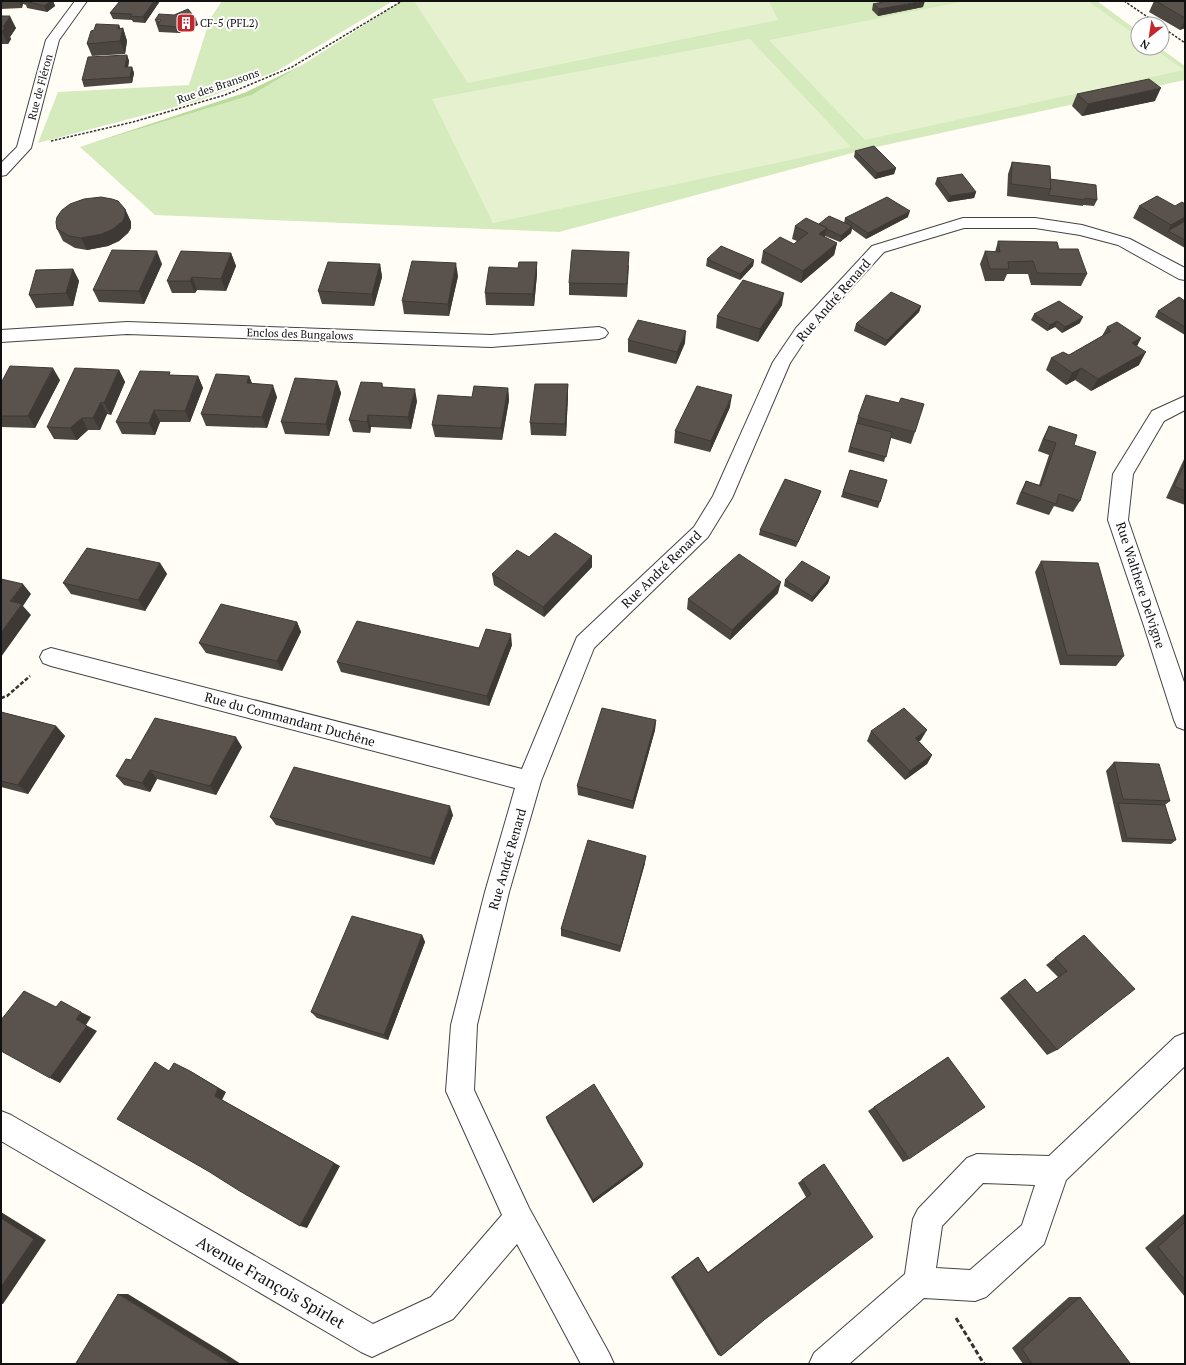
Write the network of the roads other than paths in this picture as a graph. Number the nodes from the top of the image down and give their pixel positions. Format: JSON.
{"nodes":[{"id":1,"x":81,"y":1,"type":"edge"},
{"id":2,"x":1,"y":172,"type":"edge"},
{"id":3,"x":1185,"y":275,"type":"edge"},
{"id":4,"x":599,"y":333,"type":"dead end"},
{"id":5,"x":1,"y":336,"type":"edge"},
{"id":6,"x":1185,"y":402,"type":"edge"},
{"id":7,"x":51,"y":658,"type":"road end"},
{"id":8,"x":1185,"y":720,"type":"edge"},
{"id":9,"x":529,"y":781,"type":"junction"},
{"id":10,"x":1185,"y":1047,"type":"edge"},
{"id":11,"x":1,"y":1125,"type":"edge"},
{"id":12,"x":1054,"y":1171,"type":"junction"},
{"id":13,"x":519,"y":1218,"type":"junction"},
{"id":14,"x":929,"y":1283,"type":"junction"},
{"id":15,"x":598,"y":1364,"type":"edge"},
{"id":16,"x":825,"y":1364,"type":"edge"}],
"edges":[{"from":1,"to":2,"type":"street","name":"Rue de Fléron"},
{"from":3,"to":9,"type":"street","name":"Rue André Renard"},
{"from":4,"to":5,"type":"street","name":"Enclos des Bungalows"},
{"from":6,"to":8,"type":"street","name":"Rue Walthere Delvigne"},
{"from":7,"to":9,"type":"street","name":"Rue du Commandant Duchêne"},
{"from":9,"to":13,"type":"street","name":"Rue André Renard"},
{"from":10,"to":12,"type":"street"},
{"from":11,"to":13,"type":"street","name":"Avenue François Spirlet"},
{"from":12,"to":14,"type":"street"},
{"from":12,"to":14,"type":"street"},
{"from":13,"to":15,"type":"street","name":"Rue André Renard"},
{"from":14,"to":16,"type":"street"}]}
